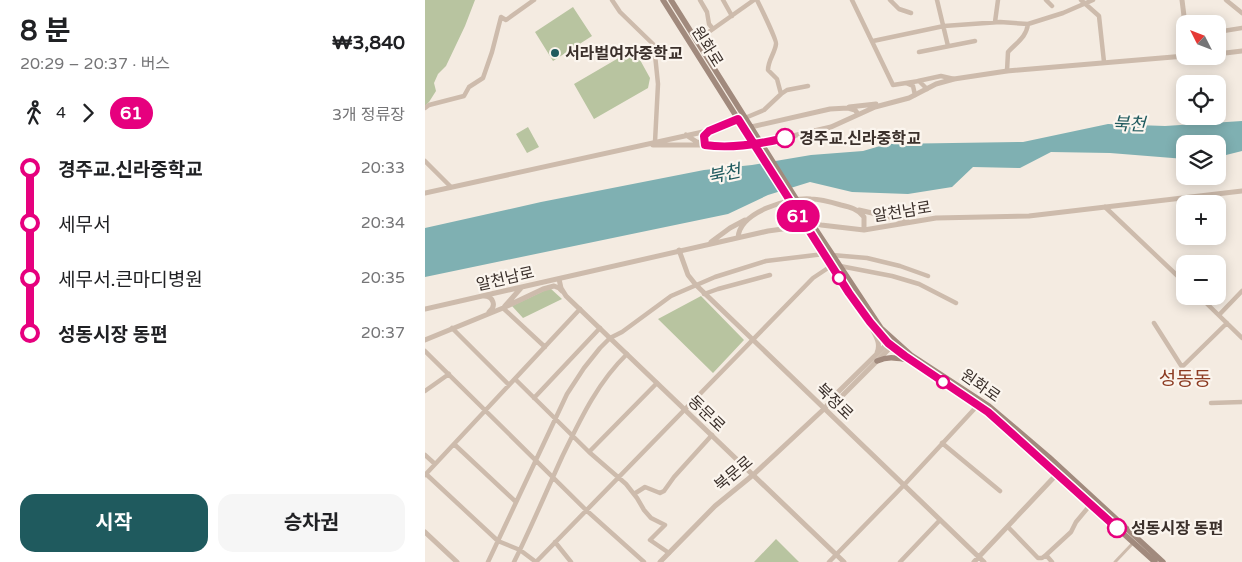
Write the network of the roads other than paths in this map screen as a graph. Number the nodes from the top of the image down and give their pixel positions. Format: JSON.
{"nodes":[{"id":1,"x":534,"y":0,"type":"edge"},
{"id":2,"x":612,"y":0,"type":"edge"},
{"id":3,"x":663,"y":0,"type":"edge"},
{"id":4,"x":671,"y":0,"type":"edge"},
{"id":5,"x":675,"y":0,"type":"edge"},
{"id":6,"x":700,"y":0,"type":"edge"},
{"id":7,"x":723,"y":0,"type":"edge"},
{"id":8,"x":755,"y":0,"type":"edge"},
{"id":9,"x":859,"y":0,"type":"edge"},
{"id":10,"x":890,"y":0,"type":"edge"},
{"id":11,"x":937,"y":0,"type":"edge"},
{"id":12,"x":999,"y":0,"type":"edge"},
{"id":13,"x":1047,"y":0,"type":"edge"},
{"id":14,"x":1093,"y":0,"type":"edge"},
{"id":15,"x":1183,"y":0,"type":"edge"},
{"id":16,"x":1226,"y":0,"type":"edge"},
{"id":17,"x":853,"y":1,"type":"edge"},
{"id":18,"x":1082,"y":2,"type":"edge"},
{"id":19,"x":1052,"y":6,"type":"dead end"},
{"id":20,"x":1242,"y":13,"type":"edge"},
{"id":21,"x":680,"y":14,"type":"junction"},
{"id":22,"x":911,"y":14,"type":"dead end"},
{"id":23,"x":1184,"y":15,"type":"edge"},
{"id":24,"x":732,"y":16,"type":"junction"},
{"id":25,"x":995,"y":22,"type":"junction"},
{"id":26,"x":1028,"y":24,"type":"junction"},
{"id":27,"x":944,"y":26,"type":"junction"},
{"id":28,"x":1242,"y":28,"type":"edge"},
{"id":29,"x":713,"y":29,"type":"junction"},
{"id":30,"x":1226,"y":31,"type":"edge"},
{"id":31,"x":697,"y":40,"type":"junction"},
{"id":32,"x":873,"y":41,"type":"junction"},
{"id":33,"x":975,"y":41,"type":"dead end"},
{"id":34,"x":691,"y":44,"type":"junction"},
{"id":35,"x":948,"y":46,"type":"junction"},
{"id":36,"x":1242,"y":51,"type":"edge"},
{"id":37,"x":919,"y":52,"type":"dead end"},
{"id":38,"x":1226,"y":53,"type":"edge"},
{"id":39,"x":1176,"y":57,"type":"edge"},
{"id":40,"x":1104,"y":62,"type":"junction"},
{"id":41,"x":1007,"y":71,"type":"junction"},
{"id":42,"x":954,"y":79,"type":"junction"},
{"id":43,"x":915,"y":82,"type":"junction"},
{"id":44,"x":904,"y":83,"type":"junction"},
{"id":45,"x":808,"y":86,"type":"dead end"},
{"id":46,"x":927,"y":89,"type":"junction"},
{"id":47,"x":781,"y":94,"type":"junction"},
{"id":48,"x":915,"y":95,"type":"junction"},
{"id":49,"x":886,"y":104,"type":"junction"},
{"id":50,"x":733,"y":105,"type":"junction"},
{"id":51,"x":427,"y":106,"type":"edge"},
{"id":52,"x":841,"y":108,"type":"junction"},
{"id":53,"x":849,"y":108,"type":"junction"},
{"id":54,"x":858,"y":114,"type":"junction"},
{"id":55,"x":745,"y":118,"type":"junction"},
{"id":56,"x":738,"y":119,"type":"junction"},
{"id":57,"x":844,"y":121,"type":"junction"},
{"id":58,"x":751,"y":127,"type":"junction"},
{"id":59,"x":709,"y":131,"type":"junction"},
{"id":60,"x":686,"y":136,"type":"junction"},
{"id":61,"x":655,"y":142,"type":"junction"},
{"id":62,"x":642,"y":145,"type":"junction"},
{"id":63,"x":705,"y":145,"type":"junction"},
{"id":64,"x":425,"y":162,"type":"edge"},
{"id":65,"x":451,"y":187,"type":"junction"},
{"id":66,"x":1242,"y":191,"type":"edge"},
{"id":67,"x":425,"y":193,"type":"edge"},
{"id":68,"x":1105,"y":207,"type":"junction"},
{"id":69,"x":856,"y":210,"type":"junction"},
{"id":70,"x":750,"y":217,"type":"junction"},
{"id":71,"x":810,"y":221,"type":"junction"},
{"id":72,"x":910,"y":221,"type":"junction"},
{"id":73,"x":802,"y":222,"type":"junction"},
{"id":74,"x":821,"y":225,"type":"junction"},
{"id":75,"x":797,"y":227,"type":"junction"},
{"id":76,"x":864,"y":230,"type":"junction"},
{"id":77,"x":809,"y":232,"type":"junction"},
{"id":78,"x":817,"y":232,"type":"junction"},
{"id":79,"x":738,"y":238,"type":"junction"},
{"id":80,"x":708,"y":244,"type":"junction"},
{"id":81,"x":679,"y":250,"type":"junction"},
{"id":82,"x":824,"y":254,"type":"junction"},
{"id":83,"x":832,"y":255,"type":"junction"},
{"id":84,"x":831,"y":266,"type":"junction"},
{"id":85,"x":839,"y":266,"type":"junction"},
{"id":86,"x":1176,"y":274,"type":"edge"},
{"id":87,"x":770,"y":275,"type":"dead end"},
{"id":88,"x":928,"y":276,"type":"dead end"},
{"id":89,"x":559,"y":279,"type":"junction"},
{"id":90,"x":696,"y":285,"type":"junction"},
{"id":91,"x":522,"y":287,"type":"junction"},
{"id":92,"x":1242,"y":291,"type":"edge"},
{"id":93,"x":705,"y":294,"type":"junction"},
{"id":94,"x":481,"y":296,"type":"junction"},
{"id":95,"x":566,"y":296,"type":"junction"},
{"id":96,"x":956,"y":303,"type":"dead end"},
{"id":97,"x":1208,"y":305,"type":"edge"},
{"id":98,"x":503,"y":308,"type":"junction"},
{"id":99,"x":425,"y":309,"type":"edge"},
{"id":100,"x":580,"y":309,"type":"junction"},
{"id":101,"x":1219,"y":315,"type":"junction"},
{"id":102,"x":478,"y":318,"type":"junction"},
{"id":103,"x":869,"y":321,"type":"junction"},
{"id":104,"x":1154,"y":323,"type":"dead end"},
{"id":105,"x":1227,"y":324,"type":"junction"},
{"id":106,"x":452,"y":328,"type":"junction"},
{"id":107,"x":600,"y":328,"type":"junction"},
{"id":108,"x":610,"y":338,"type":"junction"},
{"id":109,"x":1242,"y":338,"type":"edge"},
{"id":110,"x":425,"y":340,"type":"edge"},
{"id":111,"x":753,"y":340,"type":"junction"},
{"id":112,"x":892,"y":342,"type":"junction"},
{"id":113,"x":545,"y":347,"type":"junction"},
{"id":114,"x":425,"y":351,"type":"edge"},
{"id":115,"x":627,"y":354,"type":"junction"},
{"id":116,"x":876,"y":359,"type":"junction"},
{"id":117,"x":910,"y":360,"type":"junction"},
{"id":118,"x":449,"y":374,"type":"junction"},
{"id":119,"x":515,"y":379,"type":"junction"},
{"id":120,"x":657,"y":382,"type":"junction"},
{"id":121,"x":509,"y":386,"type":"junction"},
{"id":122,"x":425,"y":391,"type":"edge"},
{"id":123,"x":534,"y":398,"type":"junction"},
{"id":124,"x":1242,"y":402,"type":"edge"},
{"id":125,"x":1211,"y":403,"type":"dead end"},
{"id":126,"x":978,"y":405,"type":"junction"},
{"id":127,"x":825,"y":408,"type":"junction"},
{"id":128,"x":485,"y":410,"type":"junction"},
{"id":129,"x":685,"y":410,"type":"junction"},
{"id":130,"x":555,"y":419,"type":"junction"},
{"id":131,"x":712,"y":435,"type":"junction"},
{"id":132,"x":573,"y":436,"type":"junction"},
{"id":133,"x":942,"y":443,"type":"junction"},
{"id":134,"x":454,"y":444,"type":"junction"},
{"id":135,"x":589,"y":452,"type":"junction"},
{"id":136,"x":425,"y":455,"type":"edge"},
{"id":137,"x":536,"y":460,"type":"junction"},
{"id":138,"x":435,"y":464,"type":"junction"},
{"id":139,"x":1057,"y":474,"type":"junction"},
{"id":140,"x":426,"y":475,"type":"edge"},
{"id":141,"x":753,"y":475,"type":"junction"},
{"id":142,"x":553,"y":477,"type":"junction"},
{"id":143,"x":618,"y":478,"type":"junction"},
{"id":144,"x":904,"y":485,"type":"junction"},
{"id":145,"x":999,"y":491,"type":"dead end"},
{"id":146,"x":634,"y":494,"type":"junction"},
{"id":147,"x":516,"y":502,"type":"junction"},
{"id":148,"x":1091,"y":504,"type":"junction"},
{"id":149,"x":586,"y":510,"type":"junction"},
{"id":150,"x":940,"y":520,"type":"junction"},
{"id":151,"x":1008,"y":527,"type":"junction"},
{"id":152,"x":426,"y":534,"type":"edge"},
{"id":153,"x":498,"y":541,"type":"junction"},
{"id":154,"x":555,"y":542,"type":"junction"},
{"id":155,"x":1133,"y":543,"type":"junction"},
{"id":156,"x":520,"y":550,"type":"junction"},
{"id":157,"x":669,"y":553,"type":"junction"},
{"id":158,"x":836,"y":554,"type":"junction"},
{"id":159,"x":1046,"y":555,"type":"junction"},
{"id":160,"x":451,"y":557,"type":"junction"},
{"id":161,"x":979,"y":557,"type":"junction"},
{"id":162,"x":446,"y":562,"type":"edge"},
{"id":163,"x":457,"y":562,"type":"edge"},
{"id":164,"x":488,"y":562,"type":"edge"},
{"id":165,"x":514,"y":562,"type":"edge"},
{"id":166,"x":536,"y":562,"type":"edge"},
{"id":167,"x":571,"y":562,"type":"edge"},
{"id":168,"x":644,"y":562,"type":"edge"},
{"id":169,"x":660,"y":562,"type":"edge"},
{"id":170,"x":829,"y":562,"type":"edge"},
{"id":171,"x":844,"y":562,"type":"edge"},
{"id":172,"x":900,"y":562,"type":"edge"},
{"id":173,"x":975,"y":562,"type":"edge"},
{"id":174,"x":984,"y":562,"type":"edge"},
{"id":175,"x":1052,"y":562,"type":"edge"},
{"id":176,"x":1115,"y":562,"type":"edge"},
{"id":177,"x":1155,"y":562,"type":"edge"},
{"id":178,"x":1163,"y":562,"type":"edge"}],
"edges":[{"from":1,"to":51,"type":"street"},
{"from":2,"to":61,"type":"street"},
{"from":3,"to":34,"type":"main road","name":"원화로"},
{"from":4,"to":21,"type":"main road","name":"원화로"},
{"from":5,"to":21,"type":"street"},
{"from":6,"to":29,"type":"street"},
{"from":7,"to":24,"type":"street"},
{"from":8,"to":24,"type":"street"},
{"from":8,"to":47,"type":"street"},
{"from":9,"to":17,"type":"street"},
{"from":10,"to":22,"type":"street"},
{"from":11,"to":27,"type":"street"},
{"from":12,"to":25,"type":"street"},
{"from":13,"to":19,"type":"street"},
{"from":14,"to":18,"type":"street"},
{"from":15,"to":23,"type":"street"},
{"from":16,"to":20,"type":"street"},
{"from":17,"to":32,"type":"street"},
{"from":18,"to":26,"type":"street"},
{"from":18,"to":40,"type":"street"},
{"from":21,"to":31,"type":"main road","name":"원화로"},
{"from":24,"to":29,"type":"street"},
{"from":25,"to":26,"type":"street"},
{"from":25,"to":27,"type":"street"},
{"from":26,"to":41,"type":"street"},
{"from":27,"to":32,"type":"street"},
{"from":27,"to":35,"type":"street"},
{"from":28,"to":30,"type":"street"},
{"from":29,"to":31,"type":"street"},
{"from":31,"to":34,"type":"street"},
{"from":31,"to":50,"type":"main road","name":"원화로"},
{"from":32,"to":44,"type":"street"},
{"from":33,"to":35,"type":"street"},
{"from":34,"to":50,"type":"main road","name":"원화로"},
{"from":35,"to":37,"type":"street"},
{"from":36,"to":38,"type":"street"},
{"from":39,"to":40,"type":"street"},
{"from":40,"to":41,"type":"street"},
{"from":41,"to":42,"type":"street"},
{"from":42,"to":43,"type":"street"},
{"from":42,"to":46,"type":"street"},
{"from":43,"to":44,"type":"street"},
{"from":43,"to":46,"type":"street"},
{"from":44,"to":48,"type":"street"},
{"from":45,"to":47,"type":"street"},
{"from":46,"to":48,"type":"street"},
{"from":47,"to":55,"type":"street"},
{"from":48,"to":49,"type":"street"},
{"from":49,"to":53,"type":"street"},
{"from":49,"to":54,"type":"street"},
{"from":50,"to":55,"type":"main road","name":"원화로"},
{"from":50,"to":56,"type":"main road","name":"원화로"},
{"from":52,"to":53,"type":"street"},
{"from":52,"to":57,"type":"street"},
{"from":52,"to":58,"type":"street"},
{"from":53,"to":54,"type":"street"},
{"from":54,"to":57,"type":"street"},
{"from":55,"to":58,"type":"main road","name":"원화로"},
{"from":56,"to":59,"type":"street"},
{"from":56,"to":73,"type":"main road","name":"원화로","bridge":true},
{"from":57,"to":63,"type":"street"},
{"from":58,"to":71,"type":"main road","name":"원화로","bridge":true},
{"from":59,"to":60,"type":"street"},
{"from":59,"to":63,"type":"street"},
{"from":60,"to":61,"type":"street"},
{"from":60,"to":63,"type":"street"},
{"from":61,"to":62,"type":"street"},
{"from":62,"to":63,"type":"street"},
{"from":62,"to":65,"type":"street"},
{"from":64,"to":65,"type":"street"},
{"from":65,"to":67,"type":"street"},
{"from":66,"to":68,"type":"street","name":"알천남로"},
{"from":68,"to":72,"type":"street","name":"알천남로"},
{"from":68,"to":86,"type":"street"},
{"from":69,"to":70,"type":"street","name":"알천남로"},
{"from":69,"to":72,"type":"street"},
{"from":69,"to":76,"type":"street","name":"알천남로"},
{"from":70,"to":79,"type":"street"},
{"from":70,"to":80,"type":"street","name":"알천남로"},
{"from":71,"to":74,"type":"street"},
{"from":71,"to":78,"type":"main road","name":"원화로"},
{"from":72,"to":76,"type":"street","name":"알천남로"},
{"from":73,"to":75,"type":"street"},
{"from":73,"to":77,"type":"main road","name":"원화로"},
{"from":74,"to":76,"type":"street"},
{"from":74,"to":78,"type":"street"},
{"from":75,"to":77,"type":"street"},
{"from":75,"to":79,"type":"street","name":"알천남로"},
{"from":77,"to":82,"type":"main road","name":"원화로"},
{"from":78,"to":83,"type":"main road","name":"원화로"},
{"from":79,"to":80,"type":"street","name":"알천남로"},
{"from":80,"to":81,"type":"street","name":"알천남로"},
{"from":81,"to":89,"type":"street","name":"알천남로"},
{"from":81,"to":90,"type":"street","name":"북정로"},
{"from":82,"to":84,"type":"main road","name":"원화로"},
{"from":82,"to":90,"type":"street"},
{"from":83,"to":85,"type":"main road","name":"원화로"},
{"from":83,"to":88,"type":"street"},
{"from":84,"to":103,"type":"main road","name":"원화로"},
{"from":84,"to":111,"type":"street"},
{"from":85,"to":96,"type":"street"},
{"from":85,"to":112,"type":"main road","name":"원화로"},
{"from":87,"to":93,"type":"street"},
{"from":89,"to":91,"type":"street","name":"알천남로"},
{"from":89,"to":95,"type":"street","name":"동문로"},
{"from":90,"to":93,"type":"street","name":"북정로"},
{"from":90,"to":108,"type":"street"},
{"from":91,"to":94,"type":"street","name":"알천남로"},
{"from":91,"to":98,"type":"street"},
{"from":92,"to":101,"type":"street"},
{"from":93,"to":111,"type":"street","name":"북정로"},
{"from":94,"to":99,"type":"street","name":"알천남로"},
{"from":94,"to":102,"type":"street"},
{"from":95,"to":98,"type":"street"},
{"from":95,"to":100,"type":"street","name":"동문로"},
{"from":97,"to":101,"type":"street"},
{"from":98,"to":102,"type":"street"},
{"from":98,"to":113,"type":"street"},
{"from":100,"to":107,"type":"street","name":"동문로"},
{"from":100,"to":113,"type":"street"},
{"from":101,"to":105,"type":"street"},
{"from":102,"to":106,"type":"street"},
{"from":103,"to":112,"type":"main road","name":"원화로"},
{"from":103,"to":116,"type":"street"},
{"from":104,"to":105,"type":"street"},
{"from":105,"to":109,"type":"street"},
{"from":106,"to":110,"type":"street"},
{"from":106,"to":121,"type":"street"},
{"from":107,"to":108,"type":"street","name":"동문로"},
{"from":107,"to":123,"type":"street"},
{"from":108,"to":115,"type":"street","name":"동문로"},
{"from":108,"to":130,"type":"street"},
{"from":111,"to":127,"type":"street","name":"북정로"},
{"from":111,"to":129,"type":"street"},
{"from":112,"to":116,"type":"street","name":"북문로"},
{"from":112,"to":117,"type":"main road","name":"원화로"},
{"from":112,"to":178,"type":"main road","name":"원화로"},
{"from":113,"to":119,"type":"street"},
{"from":114,"to":118,"type":"street"},
{"from":115,"to":120,"type":"street","name":"동문로"},
{"from":115,"to":132,"type":"street"},
{"from":116,"to":117,"type":"main road"},
{"from":116,"to":127,"type":"street","name":"북문로"},
{"from":117,"to":126,"type":"main road","name":"원화로"},
{"from":118,"to":122,"type":"street"},
{"from":118,"to":128,"type":"street"},
{"from":119,"to":121,"type":"street"},
{"from":119,"to":123,"type":"street"},
{"from":120,"to":129,"type":"street","name":"동문로"},
{"from":120,"to":135,"type":"street"},
{"from":121,"to":128,"type":"street"},
{"from":123,"to":130,"type":"street"},
{"from":124,"to":125,"type":"street"},
{"from":126,"to":133,"type":"street"},
{"from":126,"to":139,"type":"main road","name":"원화로"},
{"from":127,"to":141,"type":"street","name":"북문로"},
{"from":127,"to":144,"type":"street","name":"북정로"},
{"from":128,"to":134,"type":"street"},
{"from":128,"to":137,"type":"street"},
{"from":129,"to":131,"type":"street","name":"동문로"},
{"from":129,"to":143,"type":"street"},
{"from":130,"to":132,"type":"street"},
{"from":130,"to":137,"type":"street"},
{"from":131,"to":141,"type":"street","name":"동문로"},
{"from":131,"to":146,"type":"street"},
{"from":132,"to":135,"type":"street"},
{"from":132,"to":142,"type":"street"},
{"from":133,"to":144,"type":"street"},
{"from":133,"to":145,"type":"street"},
{"from":134,"to":138,"type":"street"},
{"from":134,"to":147,"type":"street"},
{"from":135,"to":143,"type":"street"},
{"from":136,"to":138,"type":"street"},
{"from":137,"to":142,"type":"street"},
{"from":137,"to":147,"type":"street"},
{"from":138,"to":140,"type":"street"},
{"from":139,"to":148,"type":"main road","name":"원화로"},
{"from":139,"to":151,"type":"street"},
{"from":140,"to":153,"type":"street"},
{"from":141,"to":157,"type":"street","name":"북문로"},
{"from":141,"to":158,"type":"street","name":"동문로"},
{"from":142,"to":149,"type":"street"},
{"from":142,"to":156,"type":"street"},
{"from":143,"to":146,"type":"street"},
{"from":143,"to":149,"type":"street"},
{"from":144,"to":150,"type":"street","name":"북정로"},
{"from":144,"to":158,"type":"street"},
{"from":146,"to":157,"type":"street"},
{"from":147,"to":153,"type":"street"},
{"from":148,"to":155,"type":"main road","name":"원화로"},
{"from":148,"to":159,"type":"street"},
{"from":149,"to":154,"type":"street"},
{"from":149,"to":168,"type":"street"},
{"from":150,"to":161,"type":"street","name":"북정로"},
{"from":150,"to":172,"type":"street"},
{"from":151,"to":159,"type":"street"},
{"from":151,"to":161,"type":"street"},
{"from":152,"to":160,"type":"street"},
{"from":153,"to":156,"type":"street"},
{"from":153,"to":164,"type":"street"},
{"from":154,"to":166,"type":"street"},
{"from":154,"to":167,"type":"street"},
{"from":155,"to":176,"type":"street"},
{"from":155,"to":177,"type":"main road","name":"원화로"},
{"from":156,"to":165,"type":"street"},
{"from":156,"to":166,"type":"street"},
{"from":157,"to":169,"type":"street","name":"북문로"},
{"from":158,"to":170,"type":"street"},
{"from":158,"to":171,"type":"street","name":"동문로"},
{"from":159,"to":175,"type":"street"},
{"from":160,"to":162,"type":"street"},
{"from":160,"to":163,"type":"street"},
{"from":161,"to":173,"type":"street"},
{"from":161,"to":174,"type":"street","name":"북정로"}]}
